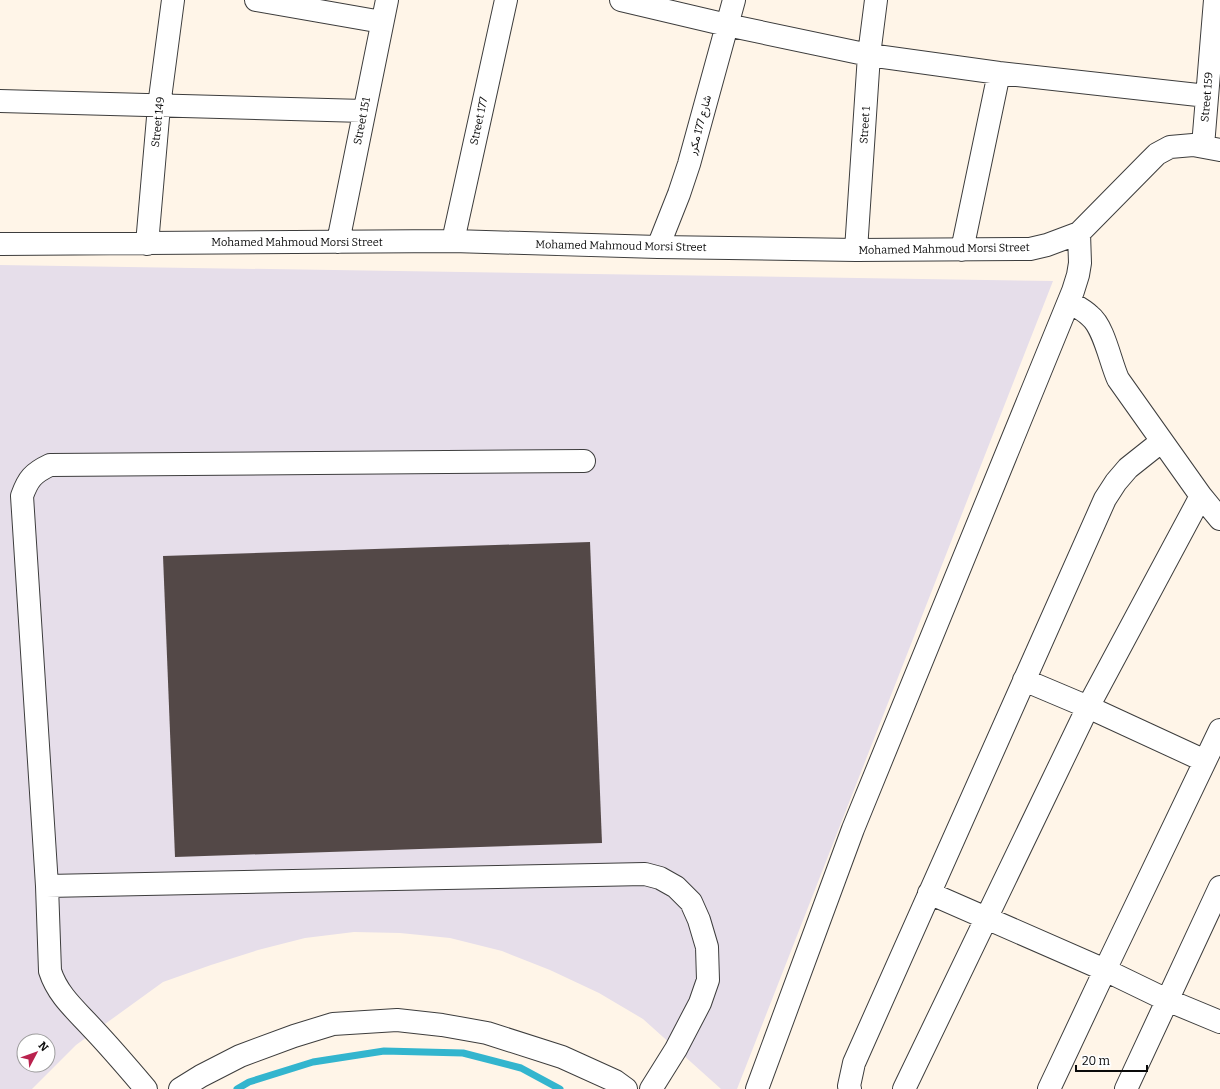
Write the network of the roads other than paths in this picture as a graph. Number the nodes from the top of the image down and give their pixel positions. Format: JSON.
{"nodes":[{"id":1,"x":173,"y":0,"type":"edge"},
{"id":2,"x":256,"y":0,"type":"edge"},
{"id":3,"x":386,"y":0,"type":"edge"},
{"id":4,"x":506,"y":0,"type":"edge"},
{"id":5,"x":621,"y":0,"type":"edge"},
{"id":6,"x":734,"y":0,"type":"edge"},
{"id":7,"x":876,"y":0,"type":"edge"},
{"id":8,"x":1215,"y":0,"type":"edge"},
{"id":9,"x":382,"y":22,"type":"junction"},
{"id":10,"x":727,"y":25,"type":"junction"},
{"id":11,"x":869,"y":55,"type":"junction"},
{"id":12,"x":999,"y":73,"type":"junction"},
{"id":13,"x":1207,"y":96,"type":"junction"},
{"id":14,"x":0,"y":101,"type":"edge"},
{"id":15,"x":159,"y":106,"type":"junction"},
{"id":16,"x":364,"y":111,"type":"junction"},
{"id":17,"x":1212,"y":148,"type":"edge"},
{"id":18,"x":1079,"y":233,"type":"junction"},
{"id":19,"x":338,"y":242,"type":"junction"},
{"id":20,"x":453,"y":242,"type":"junction"},
{"id":21,"x":0,"y":244,"type":"edge"},
{"id":22,"x":147,"y":244,"type":"junction"},
{"id":23,"x":658,"y":247,"type":"junction"},
{"id":24,"x":856,"y":250,"type":"junction"},
{"id":25,"x":962,"y":250,"type":"junction"},
{"id":26,"x":1069,"y":302,"type":"junction"},
{"id":27,"x":1162,"y":441,"type":"junction"},
{"id":28,"x":584,"y":461,"type":"dead end"},
{"id":29,"x":1201,"y":496,"type":"junction"},
{"id":30,"x":1220,"y":519,"type":"edge"},
{"id":31,"x":1024,"y":680,"type":"junction"},
{"id":32,"x":1088,"y":707,"type":"junction"},
{"id":33,"x":1220,"y":730,"type":"edge"},
{"id":34,"x":1205,"y":761,"type":"junction"},
{"id":35,"x":47,"y":886,"type":"junction"},
{"id":36,"x":1220,"y":887,"type":"edge"},
{"id":37,"x":929,"y":893,"type":"junction"},
{"id":38,"x":986,"y":918,"type":"junction"},
{"id":39,"x":1105,"y":970,"type":"junction"},
{"id":40,"x":1167,"y":1000,"type":"junction"},
{"id":41,"x":1220,"y":1022,"type":"edge"},
{"id":42,"x":146,"y":1089,"type":"edge"},
{"id":43,"x":180,"y":1089,"type":"edge"},
{"id":44,"x":626,"y":1089,"type":"edge"},
{"id":45,"x":651,"y":1089,"type":"edge"},
{"id":46,"x":757,"y":1089,"type":"edge"},
{"id":47,"x":850,"y":1089,"type":"edge"},
{"id":48,"x":904,"y":1089,"type":"edge"},
{"id":49,"x":1049,"y":1089,"type":"edge"},
{"id":50,"x":1126,"y":1089,"type":"edge"}],
"edges":[{"from":1,"to":15,"type":"street","name":"Street 149"},
{"from":2,"to":9,"type":"street"},
{"from":3,"to":9,"type":"street","name":"Street 151"},
{"from":4,"to":20,"type":"street","name":"Street 177"},
{"from":5,"to":10,"type":"street"},
{"from":6,"to":10,"type":"street","name":"شارع 177 مكرر"},
{"from":7,"to":11,"type":"street","name":"Street 1"},
{"from":8,"to":13,"type":"street","name":"Street 159"},
{"from":9,"to":16,"type":"street","name":"Street 151"},
{"from":10,"to":11,"type":"street"},
{"from":10,"to":23,"type":"street","name":"شارع 177 مكرر"},
{"from":11,"to":12,"type":"street"},
{"from":11,"to":24,"type":"street","name":"Street 1"},
{"from":12,"to":13,"type":"street"},
{"from":12,"to":25,"type":"street"},
{"from":13,"to":17,"type":"street","name":"Street 159"},
{"from":14,"to":15,"type":"street"},
{"from":15,"to":16,"type":"street"},
{"from":15,"to":22,"type":"street","name":"Street 149"},
{"from":16,"to":19,"type":"street","name":"Street 151"},
{"from":17,"to":18,"type":"street","name":"Mohamed Mahmoud Morsi Street"},
{"from":18,"to":25,"type":"street","name":"Mohamed Mahmoud Morsi Street"},
{"from":18,"to":26,"type":"street"},
{"from":19,"to":20,"type":"street","name":"Mohamed Mahmoud Morsi Street"},
{"from":19,"to":22,"type":"street","name":"Mohamed Mahmoud Morsi Street"},
{"from":20,"to":23,"type":"street","name":"Mohamed Mahmoud Morsi Street"},
{"from":21,"to":22,"type":"street","name":"Mohamed Mahmoud Morsi Street"},
{"from":23,"to":24,"type":"street","name":"Mohamed Mahmoud Morsi Street"},
{"from":24,"to":25,"type":"street","name":"Mohamed Mahmoud Morsi Street"},
{"from":26,"to":27,"type":"street"},
{"from":26,"to":46,"type":"street"},
{"from":27,"to":29,"type":"street"},
{"from":27,"to":31,"type":"street"},
{"from":28,"to":35,"type":"street"},
{"from":29,"to":30,"type":"street"},
{"from":29,"to":32,"type":"street"},
{"from":31,"to":32,"type":"street"},
{"from":31,"to":37,"type":"street"},
{"from":32,"to":34,"type":"street"},
{"from":32,"to":38,"type":"street"},
{"from":33,"to":34,"type":"street"},
{"from":34,"to":39,"type":"street"},
{"from":35,"to":42,"type":"street"},
{"from":35,"to":45,"type":"street"},
{"from":36,"to":40,"type":"street"},
{"from":37,"to":38,"type":"street"},
{"from":37,"to":47,"type":"street"},
{"from":38,"to":39,"type":"street"},
{"from":38,"to":48,"type":"street"},
{"from":39,"to":40,"type":"street"},
{"from":39,"to":49,"type":"street"},
{"from":40,"to":41,"type":"street"},
{"from":40,"to":50,"type":"street"},
{"from":43,"to":44,"type":"street"}]}
